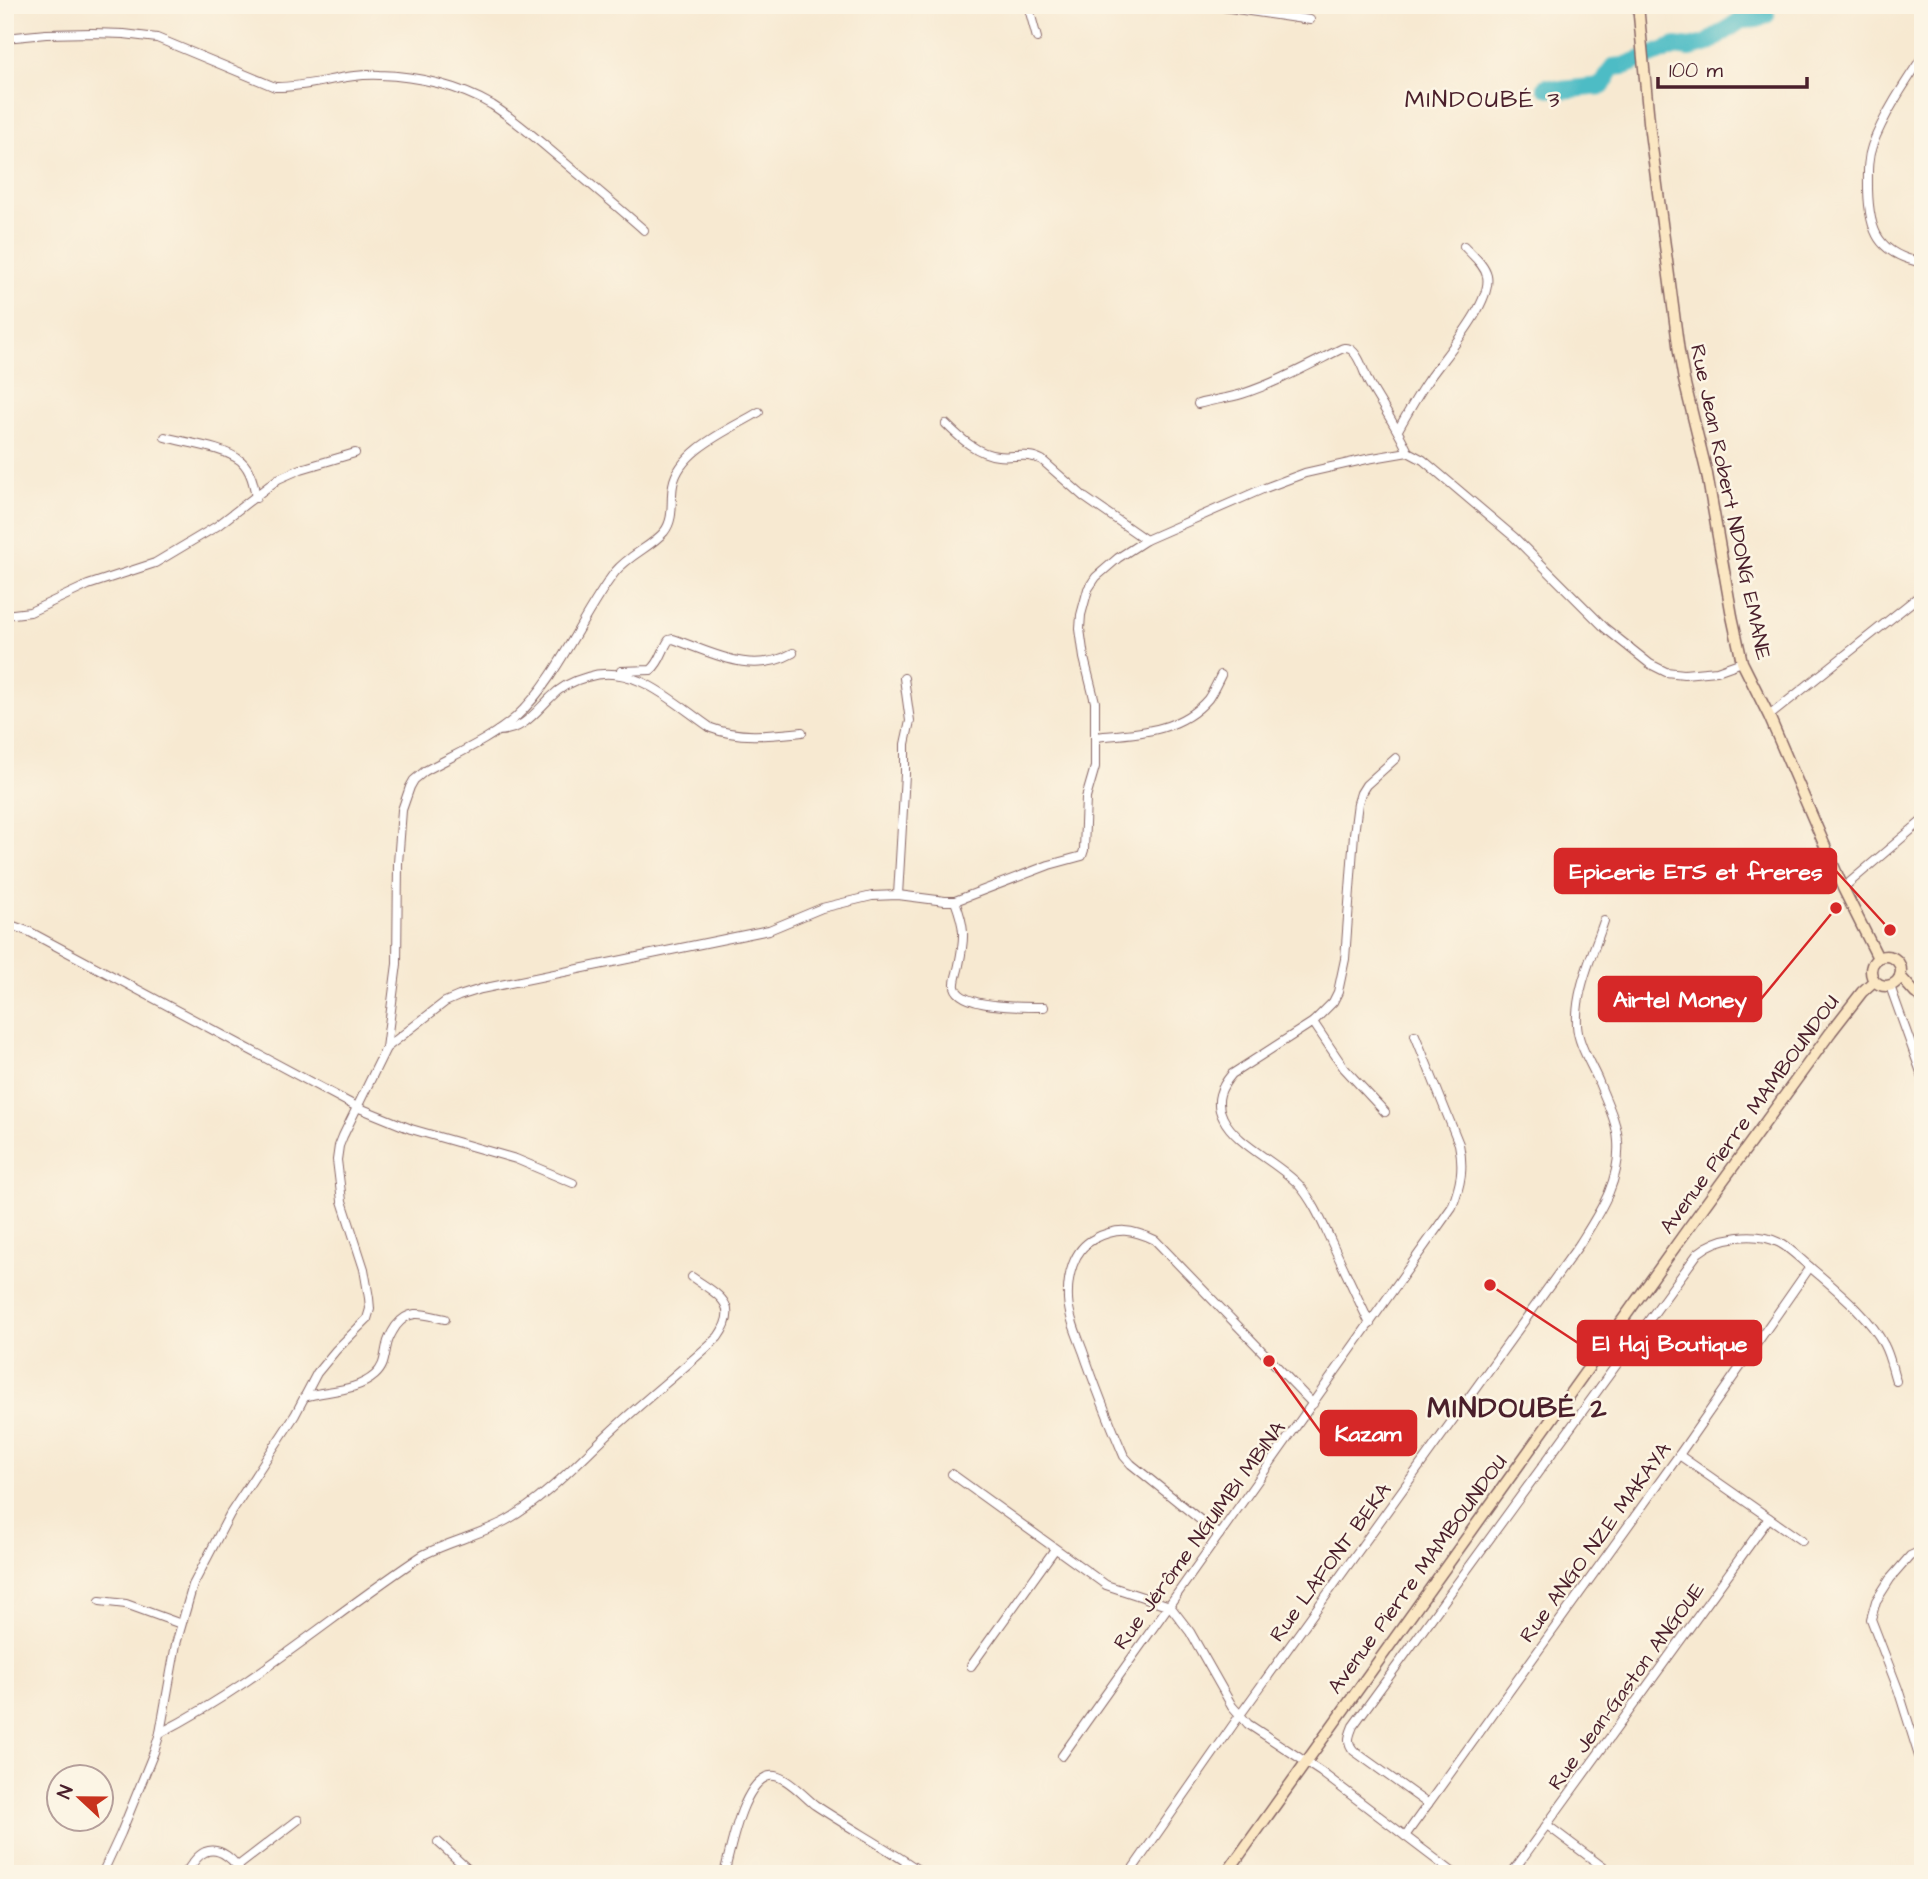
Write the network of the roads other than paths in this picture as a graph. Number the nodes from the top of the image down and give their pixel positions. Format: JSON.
{"nodes":[{"id":1,"x":1028,"y":5,"type":"edge"},
{"id":2,"x":1209,"y":5,"type":"edge"},
{"id":3,"x":1638,"y":5,"type":"edge"},
{"id":4,"x":1310,"y":20,"type":"dead end"},
{"id":5,"x":5,"y":38,"type":"edge"},
{"id":6,"x":1037,"y":38,"type":"dead end"},
{"id":7,"x":1923,"y":57,"type":"edge"},
{"id":8,"x":644,"y":230,"type":"dead end"},
{"id":9,"x":1464,"y":246,"type":"dead end"},
{"id":10,"x":1923,"y":263,"type":"edge"},
{"id":11,"x":1198,"y":404,"type":"dead end"},
{"id":12,"x":759,"y":412,"type":"dead end"},
{"id":13,"x":946,"y":425,"type":"dead end"},
{"id":14,"x":1398,"y":430,"type":"junction"},
{"id":15,"x":165,"y":437,"type":"dead end"},
{"id":16,"x":1408,"y":452,"type":"junction"},
{"id":17,"x":355,"y":453,"type":"dead end"},
{"id":18,"x":256,"y":498,"type":"junction"},
{"id":19,"x":1146,"y":540,"type":"junction"},
{"id":20,"x":1923,"y":593,"type":"edge"},
{"id":21,"x":5,"y":615,"type":"edge"},
{"id":22,"x":793,"y":653,"type":"dead end"},
{"id":23,"x":1742,"y":662,"type":"junction"},
{"id":24,"x":620,"y":674,"type":"junction"},
{"id":25,"x":1221,"y":675,"type":"dead end"},
{"id":26,"x":904,"y":678,"type":"dead end"},
{"id":27,"x":1769,"y":716,"type":"junction"},
{"id":28,"x":498,"y":731,"type":"junction"},
{"id":29,"x":802,"y":732,"type":"dead end"},
{"id":30,"x":1096,"y":737,"type":"junction"},
{"id":31,"x":1396,"y":758,"type":"dead end"},
{"id":32,"x":1923,"y":820,"type":"edge"},
{"id":33,"x":1843,"y":888,"type":"junction"},
{"id":34,"x":898,"y":895,"type":"junction"},
{"id":35,"x":955,"y":901,"type":"junction"},
{"id":36,"x":1604,"y":921,"type":"dead end"},
{"id":37,"x":5,"y":923,"type":"edge"},
{"id":38,"x":1878,"y":958,"type":"junction"},
{"id":39,"x":1900,"y":976,"type":"junction"},
{"id":40,"x":1874,"y":981,"type":"junction"},
{"id":41,"x":1891,"y":986,"type":"junction"},
{"id":42,"x":1923,"y":998,"type":"edge"},
{"id":43,"x":1044,"y":1007,"type":"dead end"},
{"id":44,"x":1313,"y":1022,"type":"junction"},
{"id":45,"x":1415,"y":1035,"type":"dead end"},
{"id":46,"x":387,"y":1048,"type":"junction"},
{"id":47,"x":1923,"y":1078,"type":"edge"},
{"id":48,"x":357,"y":1107,"type":"junction"},
{"id":49,"x":1385,"y":1112,"type":"dead end"},
{"id":50,"x":573,"y":1183,"type":"dead end"},
{"id":51,"x":1810,"y":1267,"type":"junction"},
{"id":52,"x":692,"y":1277,"type":"dead end"},
{"id":53,"x":445,"y":1319,"type":"dead end"},
{"id":54,"x":1370,"y":1324,"type":"junction"},
{"id":55,"x":1896,"y":1381,"type":"dead end"},
{"id":56,"x":303,"y":1397,"type":"junction"},
{"id":57,"x":1313,"y":1404,"type":"junction"},
{"id":58,"x":1679,"y":1455,"type":"junction"},
{"id":59,"x":952,"y":1475,"type":"dead end"},
{"id":60,"x":1769,"y":1518,"type":"junction"},
{"id":61,"x":1219,"y":1535,"type":"junction"},
{"id":62,"x":1802,"y":1541,"type":"dead end"},
{"id":63,"x":1055,"y":1549,"type":"junction"},
{"id":64,"x":1923,"y":1550,"type":"edge"},
{"id":65,"x":100,"y":1601,"type":"dead end"},
{"id":66,"x":1170,"y":1606,"type":"junction"},
{"id":67,"x":181,"y":1624,"type":"junction"},
{"id":68,"x":971,"y":1666,"type":"dead end"},
{"id":69,"x":1240,"y":1715,"type":"junction"},
{"id":70,"x":160,"y":1733,"type":"junction"},
{"id":71,"x":1062,"y":1756,"type":"dead end"},
{"id":72,"x":1306,"y":1762,"type":"junction"},
{"id":73,"x":1923,"y":1769,"type":"edge"},
{"id":74,"x":1428,"y":1804,"type":"junction"},
{"id":75,"x":298,"y":1821,"type":"dead end"},
{"id":76,"x":1547,"y":1825,"type":"junction"},
{"id":77,"x":1405,"y":1836,"type":"junction"},
{"id":78,"x":438,"y":1842,"type":"dead end"},
{"id":79,"x":239,"y":1870,"type":"edge"},
{"id":80,"x":102,"y":1874,"type":"edge"},
{"id":81,"x":185,"y":1874,"type":"edge"},
{"id":82,"x":473,"y":1874,"type":"edge"},
{"id":83,"x":724,"y":1874,"type":"edge"},
{"id":84,"x":924,"y":1874,"type":"edge"},
{"id":85,"x":1129,"y":1874,"type":"edge"},
{"id":86,"x":1226,"y":1874,"type":"edge"},
{"id":87,"x":1455,"y":1874,"type":"edge"},
{"id":88,"x":1511,"y":1874,"type":"edge"},
{"id":89,"x":1612,"y":1874,"type":"edge"}],
"edges":[{"from":1,"to":6,"type":"street"},
{"from":2,"to":4,"type":"street"},
{"from":3,"to":23,"type":"street","name":"Rue Jean Robert NDONG EMANE"},
{"from":5,"to":8,"type":"street"},
{"from":7,"to":10,"type":"street"},
{"from":9,"to":14,"type":"street"},
{"from":11,"to":14,"type":"street"},
{"from":12,"to":28,"type":"street"},
{"from":13,"to":19,"type":"street"},
{"from":14,"to":16,"type":"street"},
{"from":15,"to":18,"type":"street"},
{"from":16,"to":19,"type":"street"},
{"from":16,"to":23,"type":"street"},
{"from":17,"to":18,"type":"street"},
{"from":18,"to":21,"type":"street"},
{"from":19,"to":30,"type":"street"},
{"from":20,"to":27,"type":"street"},
{"from":22,"to":24,"type":"street"},
{"from":23,"to":27,"type":"street","name":"Rue Jean Robert NDONG EMANE"},
{"from":24,"to":28,"type":"street"},
{"from":24,"to":29,"type":"street"},
{"from":25,"to":30,"type":"street"},
{"from":26,"to":34,"type":"street"},
{"from":27,"to":33,"type":"street","name":"Rue Jean Robert NDONG EMANE"},
{"from":28,"to":46,"type":"street"},
{"from":30,"to":35,"type":"street"},
{"from":31,"to":44,"type":"street"},
{"from":32,"to":33,"type":"street"},
{"from":33,"to":38,"type":"street","name":"Rue Jean Robert NDONG EMANE"},
{"from":34,"to":35,"type":"street"},
{"from":34,"to":46,"type":"street"},
{"from":35,"to":43,"type":"street"},
{"from":36,"to":69,"type":"street","name":"Rue LAFONT BEKA"},
{"from":37,"to":48,"type":"street"},
{"from":38,"to":39,"type":"street"},
{"from":38,"to":40,"type":"street"},
{"from":39,"to":41,"type":"street"},
{"from":39,"to":42,"type":"street"},
{"from":40,"to":41,"type":"street"},
{"from":40,"to":72,"type":"street","name":"Avenue Pierre MAMBOUNDOU"},
{"from":41,"to":47,"type":"street"},
{"from":44,"to":49,"type":"street"},
{"from":44,"to":54,"type":"street"},
{"from":45,"to":54,"type":"street","name":"Rue Jérôme NGUIMBI MBINA"},
{"from":46,"to":48,"type":"street"},
{"from":48,"to":50,"type":"street"},
{"from":48,"to":56,"type":"street"},
{"from":51,"to":55,"type":"street"},
{"from":51,"to":58,"type":"street","name":"Rue ANGO NZE MAKAYA"},
{"from":51,"to":74,"type":"street"},
{"from":52,"to":70,"type":"street"},
{"from":53,"to":56,"type":"street"},
{"from":54,"to":57,"type":"street","name":"Rue Jérôme NGUIMBI MBINA"},
{"from":56,"to":67,"type":"street"},
{"from":57,"to":61,"type":"street","name":"Rue Jérôme NGUIMBI MBINA"},
{"from":57,"to":61,"type":"street"},
{"from":58,"to":60,"type":"street"},
{"from":58,"to":74,"type":"street","name":"Rue ANGO NZE MAKAYA"},
{"from":59,"to":63,"type":"street"},
{"from":60,"to":62,"type":"street"},
{"from":60,"to":76,"type":"street","name":"Rue Jean-Gaston ANGOUE"},
{"from":61,"to":66,"type":"street","name":"Rue Jérôme NGUIMBI MBINA"},
{"from":63,"to":66,"type":"street"},
{"from":63,"to":68,"type":"street"},
{"from":64,"to":73,"type":"street"},
{"from":65,"to":67,"type":"street"},
{"from":66,"to":69,"type":"street"},
{"from":66,"to":71,"type":"street","name":"Rue Jérôme NGUIMBI MBINA"},
{"from":67,"to":70,"type":"street"},
{"from":69,"to":72,"type":"street"},
{"from":69,"to":85,"type":"street","name":"Rue LAFONT BEKA"},
{"from":70,"to":80,"type":"street"},
{"from":72,"to":77,"type":"street"},
{"from":72,"to":86,"type":"street","name":"Avenue Pierre MAMBOUNDOU"},
{"from":74,"to":77,"type":"street","name":"Rue ANGO NZE MAKAYA"},
{"from":75,"to":79,"type":"street"},
{"from":76,"to":88,"type":"street","name":"Rue Jean-Gaston ANGOUE"},
{"from":76,"to":89,"type":"street"},
{"from":77,"to":87,"type":"street"},
{"from":78,"to":82,"type":"street"},
{"from":79,"to":81,"type":"street"},
{"from":83,"to":84,"type":"street"}]}
